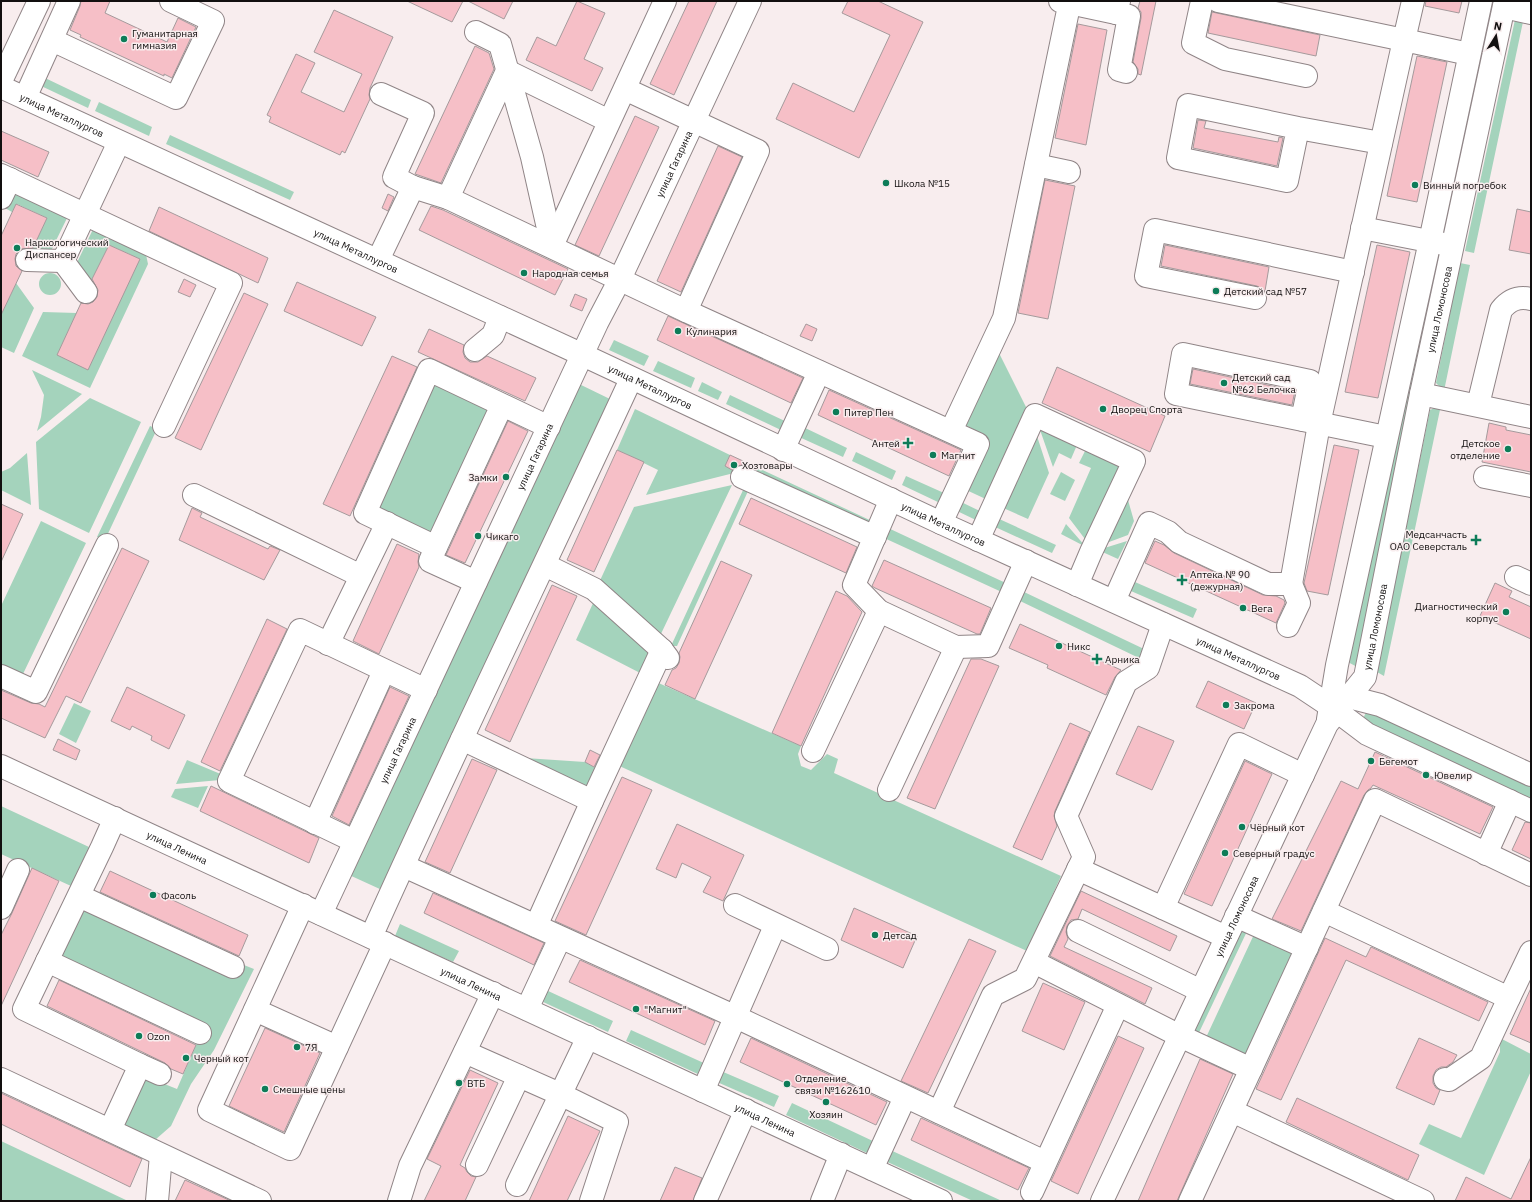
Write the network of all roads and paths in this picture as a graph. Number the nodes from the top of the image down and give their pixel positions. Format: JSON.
{"nodes":[{"id":1,"x":39,"y":1,"type":"edge"},
{"id":2,"x":69,"y":1,"type":"edge"},
{"id":3,"x":171,"y":1,"type":"edge"},
{"id":4,"x":665,"y":1,"type":"edge"},
{"id":5,"x":750,"y":1,"type":"edge"},
{"id":6,"x":1202,"y":1,"type":"edge"},
{"id":7,"x":1218,"y":1,"type":"edge"},
{"id":8,"x":1481,"y":1,"type":"edge"},
{"id":9,"x":1067,"y":2,"type":"edge"},
{"id":10,"x":1408,"y":2,"type":"edge"},
{"id":11,"x":1504,"y":4,"type":"edge"},
{"id":12,"x":1118,"y":7,"type":"edge"},
{"id":13,"x":1531,"y":13,"type":"edge"},
{"id":14,"x":476,"y":32,"type":"dead end"},
{"id":15,"x":52,"y":40,"type":"junction"},
{"id":16,"x":1404,"y":40,"type":"junction"},
{"id":17,"x":1469,"y":54,"type":"junction"},
{"id":18,"x":507,"y":71,"type":"junction"},
{"id":19,"x":1126,"y":72,"type":"dead end"},
{"id":20,"x":1306,"y":76,"type":"dead end"},
{"id":21,"x":1,"y":81,"type":"edge"},
{"id":22,"x":1,"y":87,"type":"edge"},
{"id":23,"x":625,"y":89,"type":"junction"},
{"id":24,"x":381,"y":94,"type":"dead end"},
{"id":25,"x":25,"y":98,"type":"junction"},
{"id":26,"x":609,"y":121,"type":"junction"},
{"id":27,"x":694,"y":121,"type":"junction"},
{"id":28,"x":1298,"y":128,"type":"junction"},
{"id":29,"x":119,"y":142,"type":"junction"},
{"id":30,"x":1381,"y":143,"type":"junction"},
{"id":31,"x":1036,"y":165,"type":"junction"},
{"id":32,"x":1069,"y":172,"type":"dead end"},
{"id":33,"x":5,"y":177,"type":"edge"},
{"id":34,"x":413,"y":187,"type":"junction"},
{"id":35,"x":1,"y":198,"type":"edge"},
{"id":36,"x":448,"y":198,"type":"junction"},
{"id":37,"x":85,"y":214,"type":"junction"},
{"id":38,"x":1362,"y":228,"type":"junction"},
{"id":39,"x":1430,"y":241,"type":"junction"},
{"id":40,"x":552,"y":246,"type":"junction"},
{"id":41,"x":1454,"y":246,"type":"junction"},
{"id":42,"x":27,"y":260,"type":"dead end"},
{"id":43,"x":378,"y":260,"type":"junction"},
{"id":44,"x":63,"y":261,"type":"junction"},
{"id":45,"x":1353,"y":272,"type":"junction"},
{"id":46,"x":620,"y":279,"type":"junction"},
{"id":47,"x":86,"y":292,"type":"dead end"},
{"id":48,"x":1255,"y":298,"type":"dead end"},
{"id":49,"x":1531,"y":299,"type":"edge"},
{"id":50,"x":686,"y":311,"type":"junction"},
{"id":51,"x":500,"y":317,"type":"junction"},
{"id":52,"x":475,"y":350,"type":"dead end"},
{"id":53,"x":583,"y":355,"type":"junction"},
{"id":54,"x":820,"y":372,"type":"junction"},
{"id":55,"x":631,"y":379,"type":"junction"},
{"id":56,"x":1420,"y":394,"type":"junction"},
{"id":57,"x":502,"y":405,"type":"junction"},
{"id":58,"x":1478,"y":405,"type":"junction"},
{"id":59,"x":1531,"y":417,"type":"edge"},
{"id":60,"x":1310,"y":422,"type":"junction"},
{"id":61,"x":164,"y":426,"type":"dead end"},
{"id":62,"x":549,"y":427,"type":"junction"},
{"id":63,"x":951,"y":431,"type":"junction"},
{"id":64,"x":1386,"y":437,"type":"junction"},
{"id":65,"x":783,"y":450,"type":"junction"},
{"id":66,"x":742,"y":477,"type":"dead end"},
{"id":67,"x":1485,"y":477,"type":"dead end"},
{"id":68,"x":1531,"y":486,"type":"edge"},
{"id":69,"x":194,"y":495,"type":"dead end"},
{"id":70,"x":891,"y":500,"type":"junction"},
{"id":71,"x":387,"y":523,"type":"junction"},
{"id":72,"x":941,"y":523,"type":"junction"},
{"id":73,"x":875,"y":537,"type":"junction"},
{"id":74,"x":978,"y":540,"type":"junction"},
{"id":75,"x":107,"y":545,"type":"dead end"},
{"id":76,"x":436,"y":547,"type":"junction"},
{"id":77,"x":1026,"y":561,"type":"junction"},
{"id":78,"x":545,"y":565,"type":"junction"},
{"id":79,"x":360,"y":576,"type":"junction"},
{"id":80,"x":476,"y":582,"type":"junction"},
{"id":81,"x":1291,"y":584,"type":"junction"},
{"id":82,"x":1077,"y":585,"type":"junction"},
{"id":83,"x":1114,"y":601,"type":"junction"},
{"id":84,"x":879,"y":611,"type":"junction"},
{"id":85,"x":1163,"y":624,"type":"junction"},
{"id":86,"x":1288,"y":626,"type":"dead end"},
{"id":87,"x":328,"y":644,"type":"junction"},
{"id":88,"x":956,"y":647,"type":"junction"},
{"id":89,"x":384,"y":671,"type":"junction"},
{"id":90,"x":1,"y":676,"type":"edge"},
{"id":91,"x":426,"y":690,"type":"junction"},
{"id":92,"x":1335,"y":706,"type":"junction"},
{"id":93,"x":462,"y":739,"type":"junction"},
{"id":94,"x":813,"y":750,"type":"dead end"},
{"id":95,"x":1,"y":766,"type":"edge"},
{"id":96,"x":1303,"y":775,"type":"junction"},
{"id":97,"x":1531,"y":775,"type":"edge"},
{"id":98,"x":890,"y":790,"type":"dead end"},
{"id":99,"x":592,"y":801,"type":"junction"},
{"id":100,"x":1510,"y":801,"type":"junction"},
{"id":101,"x":1531,"y":811,"type":"edge"},
{"id":102,"x":115,"y":818,"type":"junction"},
{"id":103,"x":315,"y":823,"type":"junction"},
{"id":104,"x":354,"y":841,"type":"junction"},
{"id":105,"x":1486,"y":854,"type":"junction"},
{"id":106,"x":404,"y":866,"type":"junction"},
{"id":107,"x":1078,"y":869,"type":"junction"},
{"id":108,"x":18,"y":870,"type":"dead end"},
{"id":109,"x":1531,"y":875,"type":"edge"},
{"id":110,"x":79,"y":896,"type":"junction"},
{"id":111,"x":735,"y":905,"type":"dead end"},
{"id":112,"x":1,"y":908,"type":"edge"},
{"id":113,"x":1163,"y":908,"type":"junction"},
{"id":114,"x":312,"y":910,"type":"junction"},
{"id":115,"x":1324,"y":910,"type":"junction"},
{"id":116,"x":1236,"y":916,"type":"junction"},
{"id":117,"x":536,"y":926,"type":"junction"},
{"id":118,"x":776,"y":926,"type":"junction"},
{"id":119,"x":1078,"y":931,"type":"dead end"},
{"id":120,"x":1226,"y":937,"type":"junction"},
{"id":121,"x":560,"y":938,"type":"junction"},
{"id":122,"x":378,"y":940,"type":"junction"},
{"id":123,"x":1307,"y":948,"type":"junction"},
{"id":124,"x":827,"y":949,"type":"dead end"},
{"id":125,"x":1531,"y":952,"type":"edge"},
{"id":126,"x":48,"y":961,"type":"junction"},
{"id":127,"x":1034,"y":962,"type":"junction"},
{"id":128,"x":233,"y":967,"type":"dead end"},
{"id":129,"x":1201,"y":991,"type":"junction"},
{"id":130,"x":493,"y":993,"type":"junction"},
{"id":131,"x":1509,"y":998,"type":"junction"},
{"id":132,"x":1118,"y":1005,"type":"junction"},
{"id":133,"x":527,"y":1009,"type":"junction"},
{"id":134,"x":255,"y":1010,"type":"junction"},
{"id":135,"x":736,"y":1017,"type":"junction"},
{"id":136,"x":200,"y":1033,"type":"dead end"},
{"id":137,"x":1180,"y":1036,"type":"junction"},
{"id":138,"x":588,"y":1038,"type":"junction"},
{"id":139,"x":337,"y":1047,"type":"junction"},
{"id":140,"x":465,"y":1052,"type":"junction"},
{"id":141,"x":140,"y":1065,"type":"junction"},
{"id":142,"x":1251,"y":1069,"type":"junction"},
{"id":143,"x":160,"y":1074,"type":"dead end"},
{"id":144,"x":519,"y":1076,"type":"junction"},
{"id":145,"x":1,"y":1079,"type":"edge"},
{"id":146,"x":1446,"y":1079,"type":"dead end"},
{"id":147,"x":703,"y":1090,"type":"junction"},
{"id":148,"x":562,"y":1095,"type":"junction"},
{"id":149,"x":905,"y":1097,"type":"junction"},
{"id":150,"x":746,"y":1110,"type":"junction"},
{"id":151,"x":1232,"y":1111,"type":"junction"},
{"id":152,"x":939,"y":1112,"type":"junction"},
{"id":153,"x":110,"y":1130,"type":"junction"},
{"id":154,"x":841,"y":1154,"type":"junction"},
{"id":155,"x":161,"y":1155,"type":"junction"},
{"id":156,"x":1045,"y":1162,"type":"junction"},
{"id":157,"x":477,"y":1165,"type":"dead end"},
{"id":158,"x":872,"y":1169,"type":"junction"},
{"id":159,"x":517,"y":1185,"type":"dead end"},
{"id":160,"x":1032,"y":1192,"type":"dead end"},
{"id":161,"x":157,"y":1201,"type":"edge"},
{"id":162,"x":260,"y":1201,"type":"edge"},
{"id":163,"x":399,"y":1201,"type":"edge"},
{"id":164,"x":591,"y":1201,"type":"edge"},
{"id":165,"x":705,"y":1201,"type":"edge"},
{"id":166,"x":822,"y":1201,"type":"edge"},
{"id":167,"x":941,"y":1201,"type":"edge"},
{"id":168,"x":1102,"y":1201,"type":"edge"},
{"id":169,"x":1190,"y":1201,"type":"edge"},
{"id":170,"x":1423,"y":1201,"type":"edge"}],
"edges":[{"from":1,"to":21,"type":"street"},
{"from":2,"to":15,"type":"street"},
{"from":3,"to":15,"type":"street"},
{"from":4,"to":23,"type":"street"},
{"from":5,"to":27,"type":"street","name":"улица Гагарина"},
{"from":6,"to":20,"type":"street"},
{"from":7,"to":16,"type":"street"},
{"from":8,"to":17,"type":"street","name":"улица Ломоносова"},
{"from":9,"to":12,"type":"street"},
{"from":9,"to":31,"type":"street"},
{"from":10,"to":16,"type":"street"},
{"from":11,"to":13,"type":"street"},
{"from":11,"to":41,"type":"street","name":"улица Ломоносова"},
{"from":12,"to":19,"type":"street"},
{"from":14,"to":18,"type":"street"},
{"from":15,"to":25,"type":"street"},
{"from":16,"to":17,"type":"street"},
{"from":16,"to":30,"type":"street"},
{"from":17,"to":39,"type":"street","name":"улица Ломоносова"},
{"from":18,"to":26,"type":"street"},
{"from":18,"to":36,"type":"street"},
{"from":18,"to":40,"type":"street"},
{"from":22,"to":25,"type":"street","name":"улица Металлургов"},
{"from":23,"to":26,"type":"street"},
{"from":23,"to":27,"type":"street"},
{"from":24,"to":34,"type":"street"},
{"from":25,"to":29,"type":"street","name":"улица Металлургов"},
{"from":26,"to":40,"type":"street"},
{"from":27,"to":46,"type":"street","name":"улица Гагарина"},
{"from":27,"to":50,"type":"street"},
{"from":28,"to":28,"type":"street"},
{"from":28,"to":30,"type":"street"},
{"from":29,"to":37,"type":"street"},
{"from":29,"to":43,"type":"street","name":"улица Металлургов"},
{"from":30,"to":38,"type":"street"},
{"from":31,"to":32,"type":"street"},
{"from":31,"to":63,"type":"street"},
{"from":33,"to":35,"type":"street"},
{"from":33,"to":37,"type":"street"},
{"from":34,"to":36,"type":"street"},
{"from":34,"to":43,"type":"street"},
{"from":36,"to":40,"type":"street"},
{"from":37,"to":44,"type":"street"},
{"from":37,"to":61,"type":"street"},
{"from":38,"to":39,"type":"street"},
{"from":38,"to":45,"type":"street"},
{"from":39,"to":41,"type":"street"},
{"from":39,"to":64,"type":"street","name":"улица Ломоносова"},
{"from":40,"to":46,"type":"street"},
{"from":41,"to":56,"type":"street","name":"улица Ломоносова"},
{"from":42,"to":44,"type":"street"},
{"from":43,"to":51,"type":"street","name":"улица Металлургов"},
{"from":44,"to":47,"type":"street"},
{"from":45,"to":48,"type":"street"},
{"from":45,"to":60,"type":"street"},
{"from":46,"to":50,"type":"street"},
{"from":46,"to":53,"type":"street","name":"улица Гагарина"},
{"from":49,"to":58,"type":"street"},
{"from":50,"to":54,"type":"street"},
{"from":51,"to":52,"type":"street"},
{"from":51,"to":53,"type":"street","name":"улица Металлургов"},
{"from":53,"to":55,"type":"street","name":"улица Металлургов"},
{"from":53,"to":62,"type":"street","name":"улица Гагарина"},
{"from":54,"to":63,"type":"street"},
{"from":54,"to":65,"type":"street"},
{"from":55,"to":65,"type":"street","name":"улица Металлургов"},
{"from":55,"to":78,"type":"street"},
{"from":56,"to":58,"type":"street"},
{"from":56,"to":92,"type":"street","name":"улица Ломоносова"},
{"from":57,"to":62,"type":"street"},
{"from":57,"to":71,"type":"street"},
{"from":57,"to":76,"type":"street"},
{"from":58,"to":59,"type":"street"},
{"from":60,"to":60,"type":"street"},
{"from":60,"to":64,"type":"street"},
{"from":60,"to":81,"type":"street"},
{"from":62,"to":80,"type":"street","name":"улица Гагарина"},
{"from":63,"to":72,"type":"street"},
{"from":64,"to":92,"type":"street","name":"улица Ломоносова"},
{"from":65,"to":70,"type":"street","name":"улица Металлургов"},
{"from":66,"to":73,"type":"street"},
{"from":67,"to":68,"type":"street"},
{"from":69,"to":79,"type":"street"},
{"from":70,"to":72,"type":"street","name":"улица Металлургов"},
{"from":70,"to":73,"type":"street"},
{"from":71,"to":76,"type":"street"},
{"from":71,"to":79,"type":"street"},
{"from":72,"to":74,"type":"street","name":"улица Металлургов"},
{"from":73,"to":84,"type":"street"},
{"from":74,"to":77,"type":"street","name":"улица Металлургов"},
{"from":74,"to":82,"type":"street"},
{"from":75,"to":90,"type":"street"},
{"from":76,"to":80,"type":"street"},
{"from":77,"to":82,"type":"street","name":"улица Металлургов"},
{"from":77,"to":88,"type":"street"},
{"from":78,"to":93,"type":"street"},
{"from":78,"to":99,"type":"street"},
{"from":79,"to":87,"type":"street"},
{"from":80,"to":91,"type":"street","name":"улица Гагарина"},
{"from":81,"to":83,"type":"street"},
{"from":81,"to":86,"type":"street"},
{"from":82,"to":83,"type":"street","name":"улица Металлургов"},
{"from":83,"to":85,"type":"street","name":"улица Металлургов"},
{"from":84,"to":88,"type":"street"},
{"from":84,"to":94,"type":"street"},
{"from":85,"to":92,"type":"street","name":"улица Металлургов"},
{"from":85,"to":107,"type":"street"},
{"from":87,"to":89,"type":"street"},
{"from":87,"to":103,"type":"street"},
{"from":88,"to":98,"type":"street"},
{"from":89,"to":91,"type":"street"},
{"from":89,"to":103,"type":"street"},
{"from":91,"to":104,"type":"street","name":"улица Гагарина"},
{"from":92,"to":96,"type":"street","name":"улица Ломоносова"},
{"from":92,"to":97,"type":"street","name":"улица Металлургов"},
{"from":92,"to":100,"type":"street","name":"улица Металлургов"},
{"from":93,"to":99,"type":"street"},
{"from":93,"to":106,"type":"street"},
{"from":95,"to":102,"type":"street","name":"улица Ленина"},
{"from":96,"to":113,"type":"street"},
{"from":96,"to":116,"type":"street","name":"улица Ломоносова"},
{"from":99,"to":117,"type":"street"},
{"from":100,"to":101,"type":"street","name":"улица Металлургов"},
{"from":100,"to":105,"type":"street"},
{"from":102,"to":110,"type":"street"},
{"from":102,"to":114,"type":"street","name":"улица Ленина"},
{"from":103,"to":104,"type":"street"},
{"from":104,"to":114,"type":"street","name":"улица Гагарина"},
{"from":105,"to":109,"type":"street"},
{"from":105,"to":115,"type":"street"},
{"from":106,"to":117,"type":"street"},
{"from":106,"to":122,"type":"street"},
{"from":107,"to":113,"type":"street"},
{"from":107,"to":127,"type":"street"},
{"from":108,"to":112,"type":"street"},
{"from":110,"to":126,"type":"street"},
{"from":110,"to":128,"type":"street"},
{"from":111,"to":118,"type":"street"},
{"from":113,"to":120,"type":"street"},
{"from":114,"to":122,"type":"street","name":"улица Ленина"},
{"from":114,"to":134,"type":"street","name":"улица Гагарина"},
{"from":115,"to":123,"type":"street"},
{"from":115,"to":131,"type":"street"},
{"from":116,"to":120,"type":"street","name":"улица Ломоносова"},
{"from":116,"to":123,"type":"street"},
{"from":117,"to":121,"type":"street"},
{"from":118,"to":124,"type":"street"},
{"from":118,"to":135,"type":"street"},
{"from":119,"to":129,"type":"street"},
{"from":120,"to":129,"type":"street","name":"улица Ломоносова"},
{"from":121,"to":133,"type":"street"},
{"from":121,"to":135,"type":"street"},
{"from":122,"to":130,"type":"street","name":"улица Ленина"},
{"from":122,"to":139,"type":"street"},
{"from":123,"to":142,"type":"street"},
{"from":125,"to":131,"type":"street"},
{"from":126,"to":136,"type":"street"},
{"from":126,"to":141,"type":"street"},
{"from":127,"to":132,"type":"street"},
{"from":127,"to":152,"type":"street"},
{"from":129,"to":137,"type":"street","name":"улица Ломоносова"},
{"from":130,"to":133,"type":"street","name":"улица Ленина"},
{"from":130,"to":140,"type":"street"},
{"from":131,"to":146,"type":"street"},
{"from":132,"to":137,"type":"street"},
{"from":132,"to":156,"type":"street"},
{"from":133,"to":138,"type":"street","name":"улица Ленина"},
{"from":134,"to":139,"type":"street"},
{"from":134,"to":139,"type":"street","name":"улица Гагарина"},
{"from":135,"to":147,"type":"street"},
{"from":135,"to":149,"type":"street"},
{"from":137,"to":142,"type":"street"},
{"from":137,"to":168,"type":"street","name":"улица Ломоносова"},
{"from":138,"to":147,"type":"street","name":"улица Ленина"},
{"from":138,"to":148,"type":"street"},
{"from":140,"to":144,"type":"street"},
{"from":140,"to":163,"type":"street"},
{"from":141,"to":143,"type":"street"},
{"from":141,"to":153,"type":"street"},
{"from":142,"to":151,"type":"street"},
{"from":144,"to":148,"type":"street"},
{"from":144,"to":157,"type":"street"},
{"from":145,"to":153,"type":"street"},
{"from":147,"to":150,"type":"street","name":"улица Ленина"},
{"from":148,"to":159,"type":"street"},
{"from":148,"to":164,"type":"street"},
{"from":149,"to":152,"type":"street"},
{"from":149,"to":158,"type":"street"},
{"from":150,"to":154,"type":"street","name":"улица Ленина"},
{"from":150,"to":165,"type":"street"},
{"from":151,"to":169,"type":"street"},
{"from":151,"to":170,"type":"street"},
{"from":152,"to":156,"type":"street"},
{"from":153,"to":155,"type":"street"},
{"from":154,"to":158,"type":"street","name":"улица Ленина"},
{"from":154,"to":166,"type":"street"},
{"from":155,"to":161,"type":"street"},
{"from":155,"to":162,"type":"street"},
{"from":156,"to":160,"type":"street"},
{"from":158,"to":167,"type":"street","name":"улица Ленина"}]}
